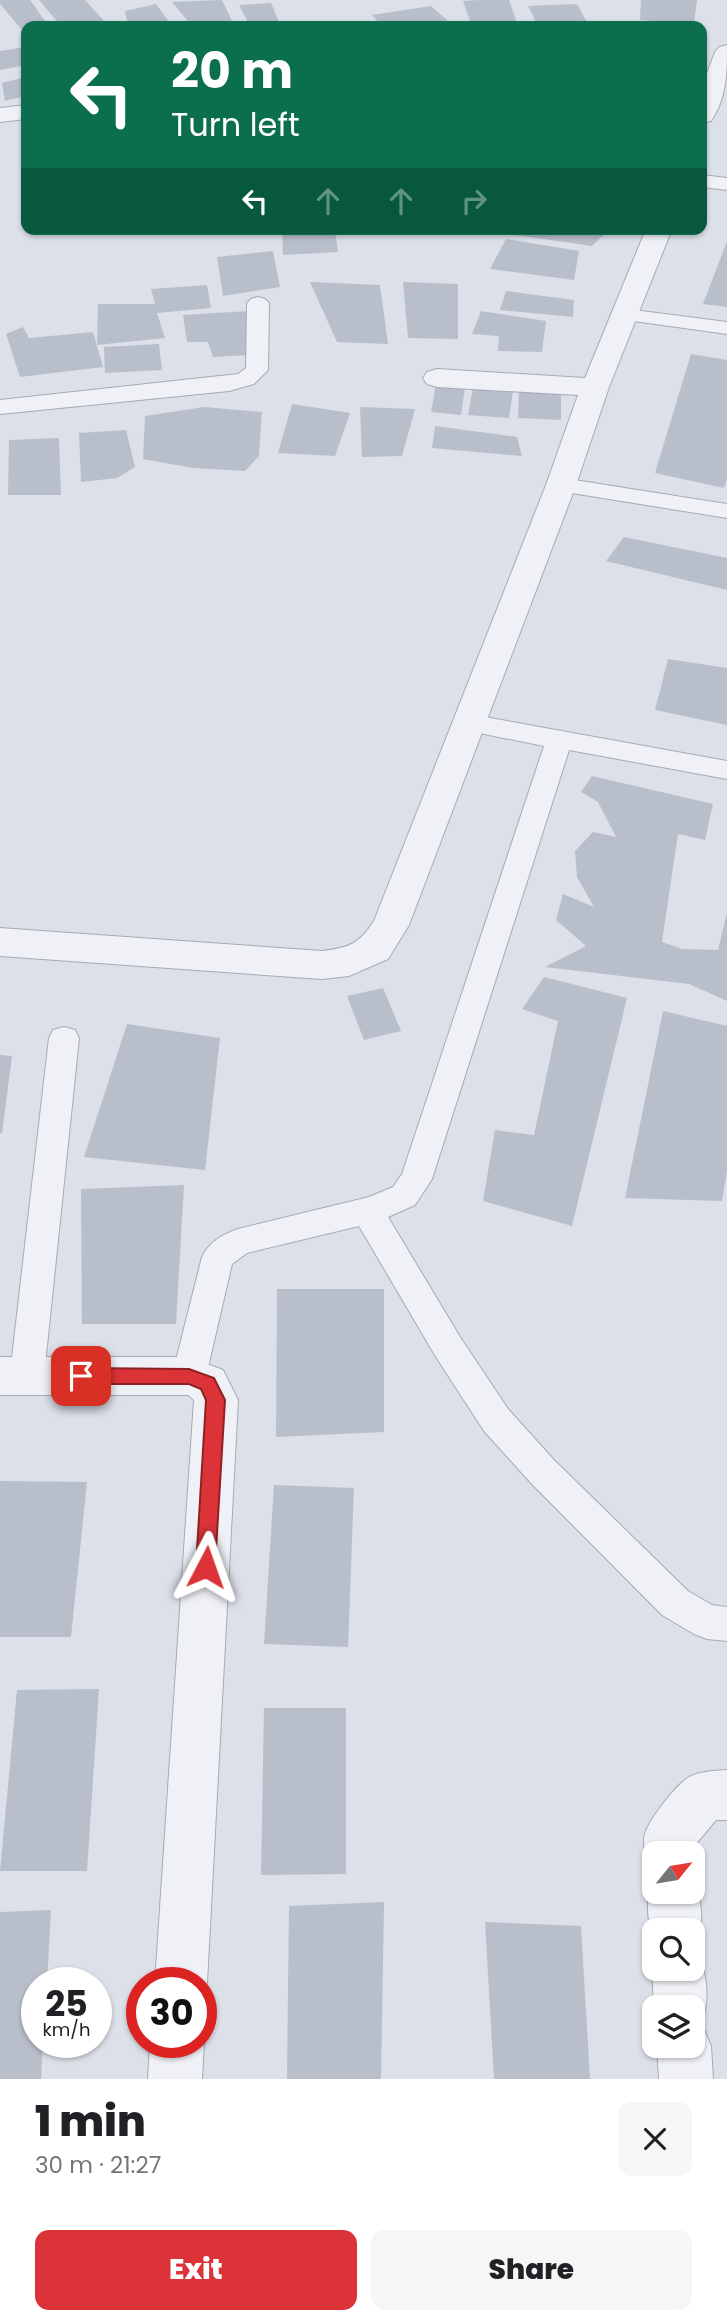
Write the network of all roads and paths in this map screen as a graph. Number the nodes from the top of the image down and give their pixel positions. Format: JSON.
{"nodes":[{"id":1,"x":715,"y":65,"type":"edge"},
{"id":2,"x":707,"y":96,"type":"edge"},
{"id":3,"x":21,"y":113,"type":"edge"},
{"id":4,"x":0,"y":115,"type":"edge"},
{"id":5,"x":707,"y":182,"type":"edge"},
{"id":6,"x":727,"y":184,"type":"edge"},
{"id":7,"x":657,"y":235,"type":"edge"},
{"id":8,"x":258,"y":303,"type":"dead end"},
{"id":9,"x":626,"y":315,"type":"junction"},
{"id":10,"x":727,"y":328,"type":"edge"},
{"id":11,"x":436,"y":378,"type":"dead end"},
{"id":12,"x":595,"y":387,"type":"junction"},
{"id":13,"x":0,"y":407,"type":"edge"},
{"id":14,"x":561,"y":485,"type":"junction"},
{"id":15,"x":727,"y":511,"type":"edge"},
{"id":16,"x":468,"y":723,"type":"junction"},
{"id":17,"x":559,"y":740,"type":"junction"},
{"id":18,"x":727,"y":770,"type":"edge"},
{"id":19,"x":0,"y":942,"type":"edge"},
{"id":20,"x":64,"y":1038,"type":"dead end"},
{"id":21,"x":367,"y":1210,"type":"junction"},
{"id":22,"x":14,"y":1376,"type":"edge"},
{"id":23,"x":189,"y":1377,"type":"junction"},
{"id":24,"x":727,"y":1624,"type":"edge"},
{"id":25,"x":727,"y":1796,"type":"edge"},
{"id":26,"x":669,"y":1841,"type":"edge"},
{"id":27,"x":182,"y":1967,"type":"edge"},
{"id":28,"x":176,"y":2058,"type":"edge"},
{"id":29,"x":685,"y":2058,"type":"edge"},
{"id":30,"x":175,"y":2079,"type":"edge"},
{"id":31,"x":686,"y":2079,"type":"edge"}],
"edges":[{"from":1,"to":2,"type":"street"},
{"from":3,"to":4,"type":"street"},
{"from":5,"to":6,"type":"lane"},
{"from":7,"to":9,"type":"street"},
{"from":8,"to":13,"type":"lane"},
{"from":9,"to":10,"type":"lane"},
{"from":9,"to":12,"type":"street"},
{"from":11,"to":12,"type":"street"},
{"from":12,"to":14,"type":"street"},
{"from":14,"to":15,"type":"lane"},
{"from":14,"to":16,"type":"street"},
{"from":16,"to":17,"type":"lane"},
{"from":16,"to":19,"type":"street"},
{"from":17,"to":18,"type":"lane"},
{"from":17,"to":21,"type":"lane"},
{"from":20,"to":22,"type":"lane"},
{"from":21,"to":23,"type":"lane"},
{"from":21,"to":24,"type":"lane"},
{"from":22,"to":23,"type":"street"},
{"from":23,"to":27,"type":"street"},
{"from":25,"to":26,"type":"street"},
{"from":28,"to":30,"type":"street"},
{"from":29,"to":31,"type":"street"}]}
